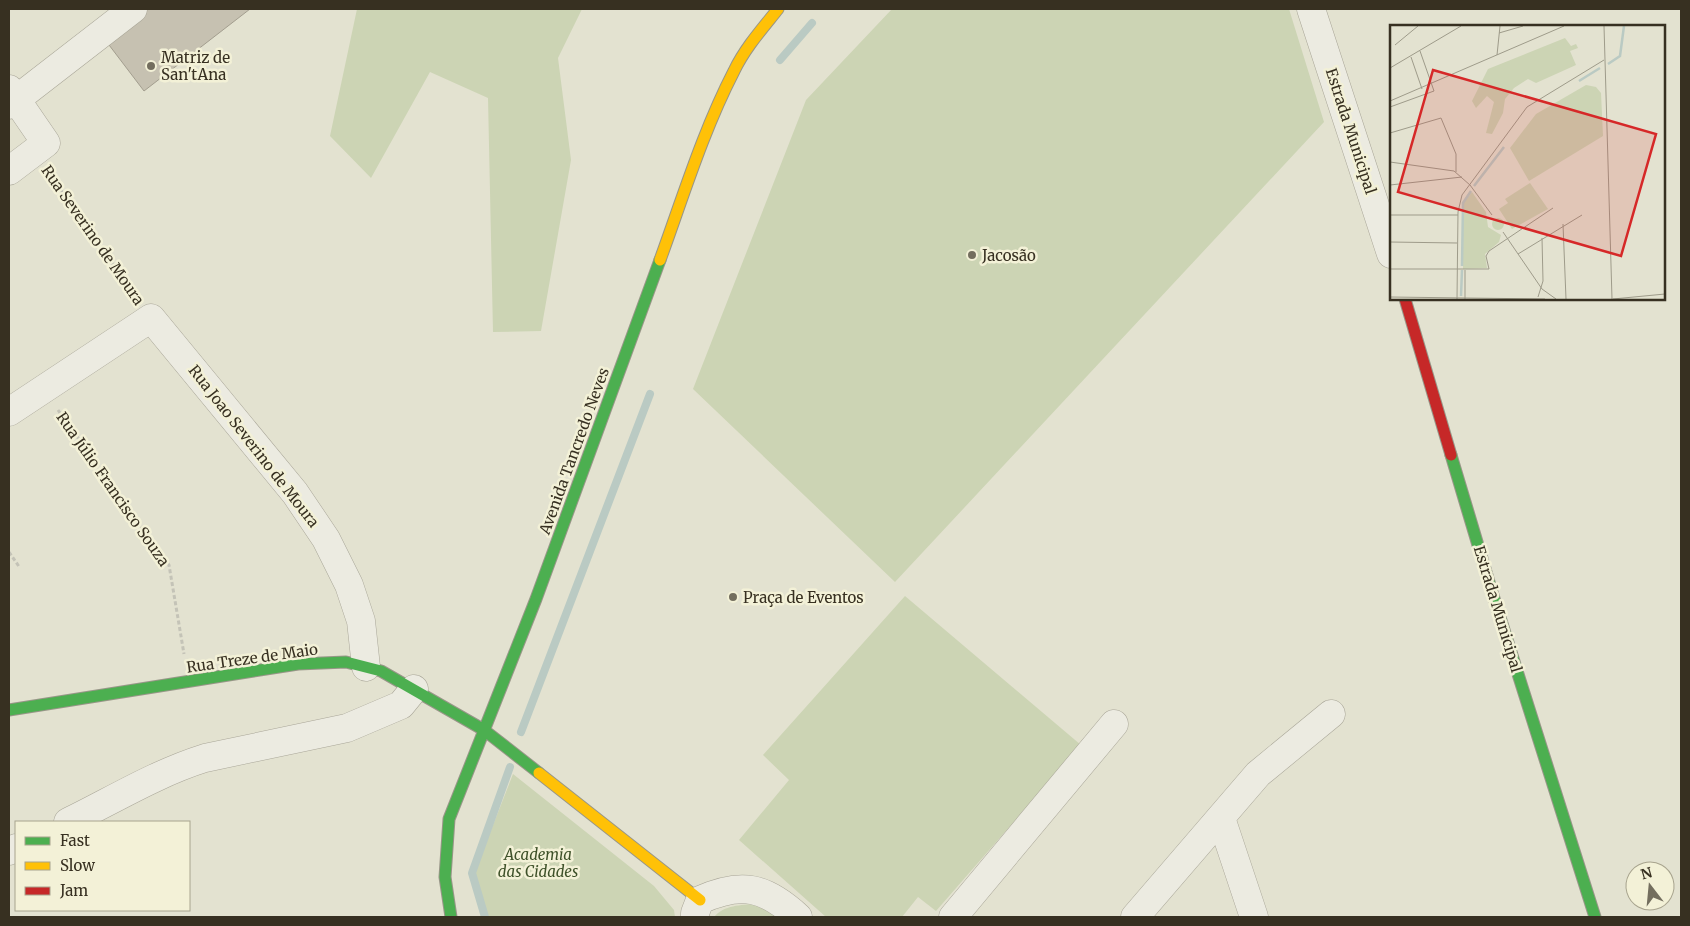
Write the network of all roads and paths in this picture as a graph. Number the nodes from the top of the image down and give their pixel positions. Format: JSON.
{"nodes":[{"id":1,"x":133,"y":9,"type":"edge"},
{"id":2,"x":778,"y":9,"type":"edge"},
{"id":3,"x":1311,"y":9,"type":"edge"},
{"id":4,"x":11,"y":98,"type":"edge"},
{"id":5,"x":39,"y":148,"type":"junction"},
{"id":6,"x":9,"y":171,"type":"edge"},
{"id":7,"x":1390,"y":251,"type":"edge"},
{"id":8,"x":1405,"y":300,"type":"edge"},
{"id":9,"x":151,"y":318,"type":"junction"},
{"id":10,"x":43,"y":389,"type":"junction"},
{"id":11,"x":9,"y":412,"type":"edge"},
{"id":12,"x":9,"y":552,"type":"edge"},
{"id":13,"x":20,"y":568,"type":"dead end"},
{"id":14,"x":366,"y":667,"type":"junction"},
{"id":15,"x":189,"y":681,"type":"junction"},
{"id":16,"x":414,"y":689,"type":"junction"},
{"id":17,"x":9,"y":710,"type":"edge"},
{"id":18,"x":1331,"y":714,"type":"dead end"},
{"id":19,"x":1114,"y":724,"type":"dead end"},
{"id":20,"x":484,"y":730,"type":"junction"},
{"id":21,"x":1221,"y":818,"type":"junction"},
{"id":22,"x":70,"y":821,"type":"edge"},
{"id":23,"x":698,"y":909,"type":"edge"},
{"id":24,"x":451,"y":917,"type":"edge"},
{"id":25,"x":798,"y":917,"type":"edge"},
{"id":26,"x":953,"y":917,"type":"edge"},
{"id":27,"x":1135,"y":917,"type":"edge"},
{"id":28,"x":1254,"y":917,"type":"edge"},
{"id":29,"x":1595,"y":917,"type":"edge"}],
"edges":[{"from":1,"to":4,"type":"street"},
{"from":2,"to":20,"type":"street","name":"Avenida Tancredo Neves"},
{"from":3,"to":7,"type":"street","name":"Estrada Municipal"},
{"from":4,"to":5,"type":"street"},
{"from":5,"to":6,"type":"street"},
{"from":5,"to":9,"type":"path","name":"Rua Severino de Moura"},
{"from":8,"to":29,"type":"street","name":"Estrada Municipal"},
{"from":9,"to":10,"type":"street"},
{"from":9,"to":14,"type":"street","name":"Rua Joao Severino de Moura"},
{"from":10,"to":11,"type":"street"},
{"from":10,"to":15,"type":"path","name":"Rua Júlio Francisco Souza"},
{"from":12,"to":13,"type":"path"},
{"from":14,"to":15,"type":"street","name":"Rua Treze de Maio"},
{"from":14,"to":16,"type":"street","name":"Rua Treze de Maio"},
{"from":15,"to":17,"type":"street","name":"Rua Treze de Maio"},
{"from":16,"to":20,"type":"street","name":"Rua Treze de Maio"},
{"from":16,"to":22,"type":"street"},
{"from":18,"to":21,"type":"street"},
{"from":19,"to":26,"type":"street"},
{"from":20,"to":23,"type":"street","name":"Rua Treze de Maio"},
{"from":20,"to":24,"type":"street","name":"Avenida Tancredo Neves"},
{"from":21,"to":27,"type":"street"},
{"from":21,"to":28,"type":"street"},
{"from":23,"to":25,"type":"street"}]}
